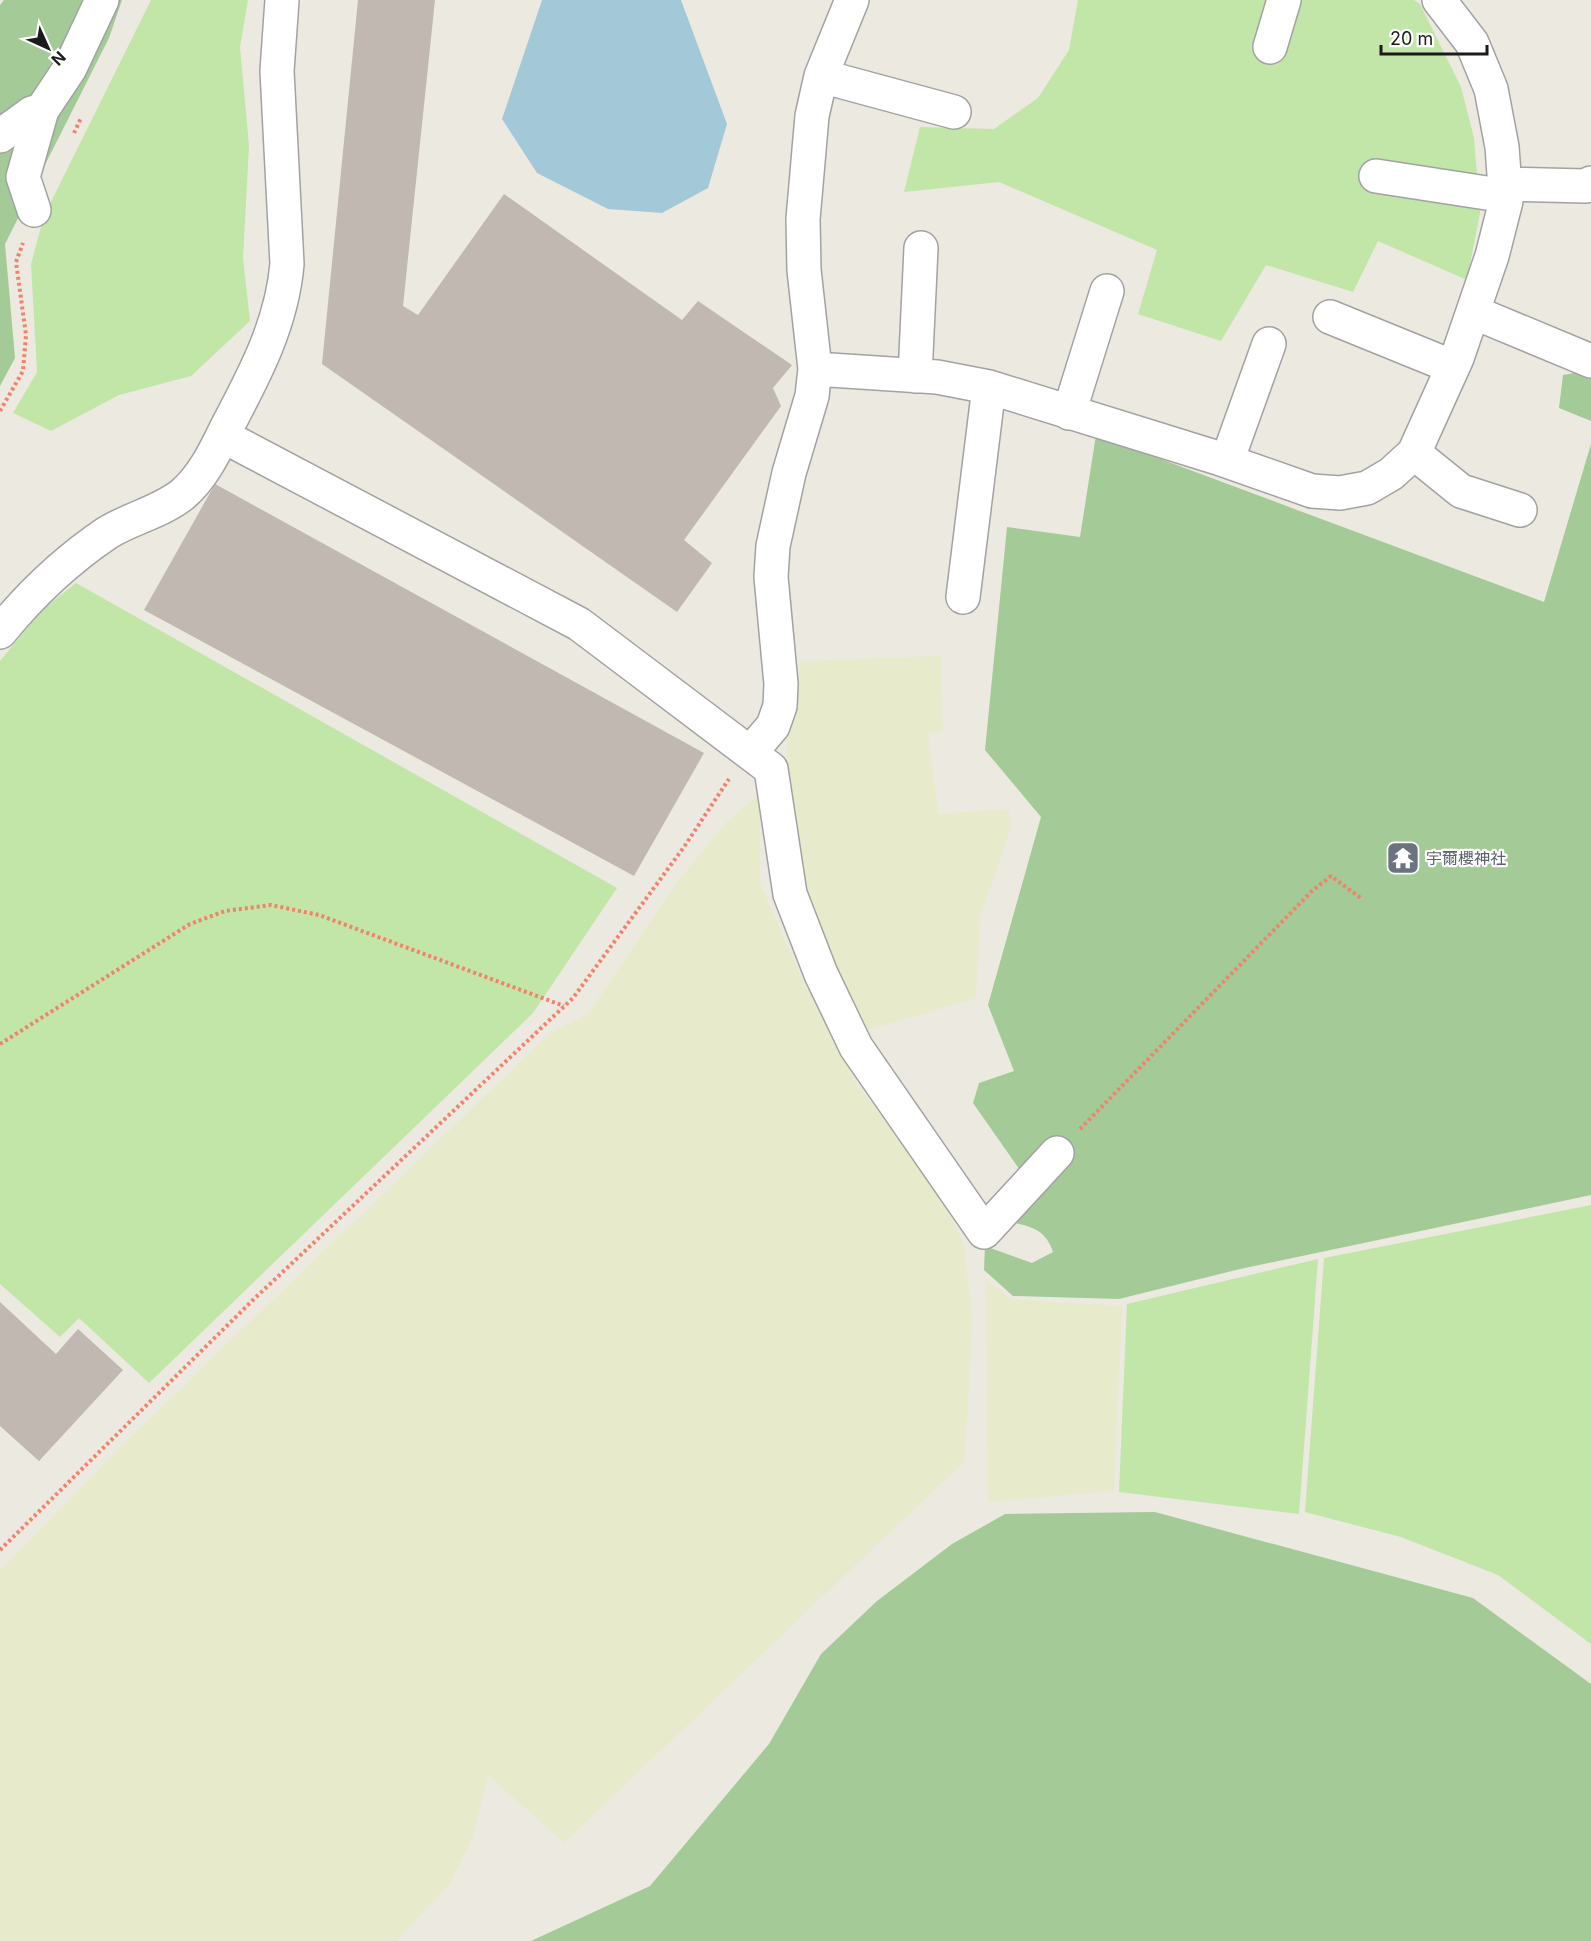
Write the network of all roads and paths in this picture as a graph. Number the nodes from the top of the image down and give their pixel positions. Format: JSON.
{"nodes":[{"id":1,"x":102,"y":0,"type":"edge"},
{"id":2,"x":282,"y":0,"type":"edge"},
{"id":3,"x":852,"y":0,"type":"edge"},
{"id":4,"x":1284,"y":0,"type":"edge"},
{"id":5,"x":1440,"y":0,"type":"edge"},
{"id":6,"x":1269,"y":47,"type":"dead end"},
{"id":7,"x":821,"y":76,"type":"junction"},
{"id":8,"x":42,"y":110,"type":"junction"},
{"id":9,"x":954,"y":112,"type":"dead end"},
{"id":10,"x":0,"y":136,"type":"edge"},
{"id":11,"x":1376,"y":176,"type":"dead end"},
{"id":12,"x":1591,"y":183,"type":"edge"},
{"id":13,"x":1505,"y":190,"type":"junction"},
{"id":14,"x":34,"y":210,"type":"dead end"},
{"id":15,"x":921,"y":248,"type":"dead end"},
{"id":16,"x":1107,"y":291,"type":"dead end"},
{"id":17,"x":1473,"y":312,"type":"junction"},
{"id":18,"x":1330,"y":317,"type":"dead end"},
{"id":19,"x":1269,"y":344,"type":"dead end"},
{"id":20,"x":1591,"y":361,"type":"edge"},
{"id":21,"x":1453,"y":367,"type":"junction"},
{"id":22,"x":815,"y":369,"type":"junction"},
{"id":23,"x":915,"y":376,"type":"junction"},
{"id":24,"x":989,"y":387,"type":"junction"},
{"id":25,"x":1069,"y":413,"type":"junction"},
{"id":26,"x":223,"y":436,"type":"junction"},
{"id":27,"x":1414,"y":453,"type":"junction"},
{"id":28,"x":1227,"y":461,"type":"junction"},
{"id":29,"x":1520,"y":510,"type":"dead end"},
{"id":30,"x":963,"y":597,"type":"dead end"},
{"id":31,"x":0,"y":632,"type":"edge"},
{"id":32,"x":750,"y":753,"type":"junction"},
{"id":33,"x":1362,"y":899,"type":"dead end"},
{"id":34,"x":564,"y":1006,"type":"junction"},
{"id":35,"x":0,"y":1044,"type":"edge"},
{"id":36,"x":1057,"y":1153,"type":"joint"},
{"id":37,"x":0,"y":1550,"type":"edge"}],
"edges":[{"from":1,"to":8,"type":"street"},
{"from":2,"to":26,"type":"street"},
{"from":3,"to":7,"type":"street"},
{"from":4,"to":6,"type":"street"},
{"from":5,"to":13,"type":"street"},
{"from":7,"to":9,"type":"street"},
{"from":7,"to":22,"type":"street"},
{"from":8,"to":10,"type":"street"},
{"from":8,"to":14,"type":"street"},
{"from":11,"to":13,"type":"street"},
{"from":12,"to":13,"type":"street"},
{"from":13,"to":17,"type":"street"},
{"from":15,"to":23,"type":"street"},
{"from":16,"to":25,"type":"street"},
{"from":17,"to":20,"type":"street"},
{"from":17,"to":21,"type":"street"},
{"from":18,"to":21,"type":"street"},
{"from":19,"to":28,"type":"street"},
{"from":21,"to":27,"type":"street"},
{"from":22,"to":23,"type":"street"},
{"from":22,"to":32,"type":"street"},
{"from":23,"to":24,"type":"street"},
{"from":24,"to":25,"type":"street"},
{"from":24,"to":30,"type":"street"},
{"from":25,"to":28,"type":"street"},
{"from":26,"to":31,"type":"street"},
{"from":26,"to":32,"type":"street"},
{"from":27,"to":28,"type":"street"},
{"from":27,"to":29,"type":"street"},
{"from":32,"to":34,"type":"path"},
{"from":32,"to":36,"type":"street"},
{"from":33,"to":36,"type":"path"},
{"from":34,"to":35,"type":"path"},
{"from":34,"to":37,"type":"path"}]}
